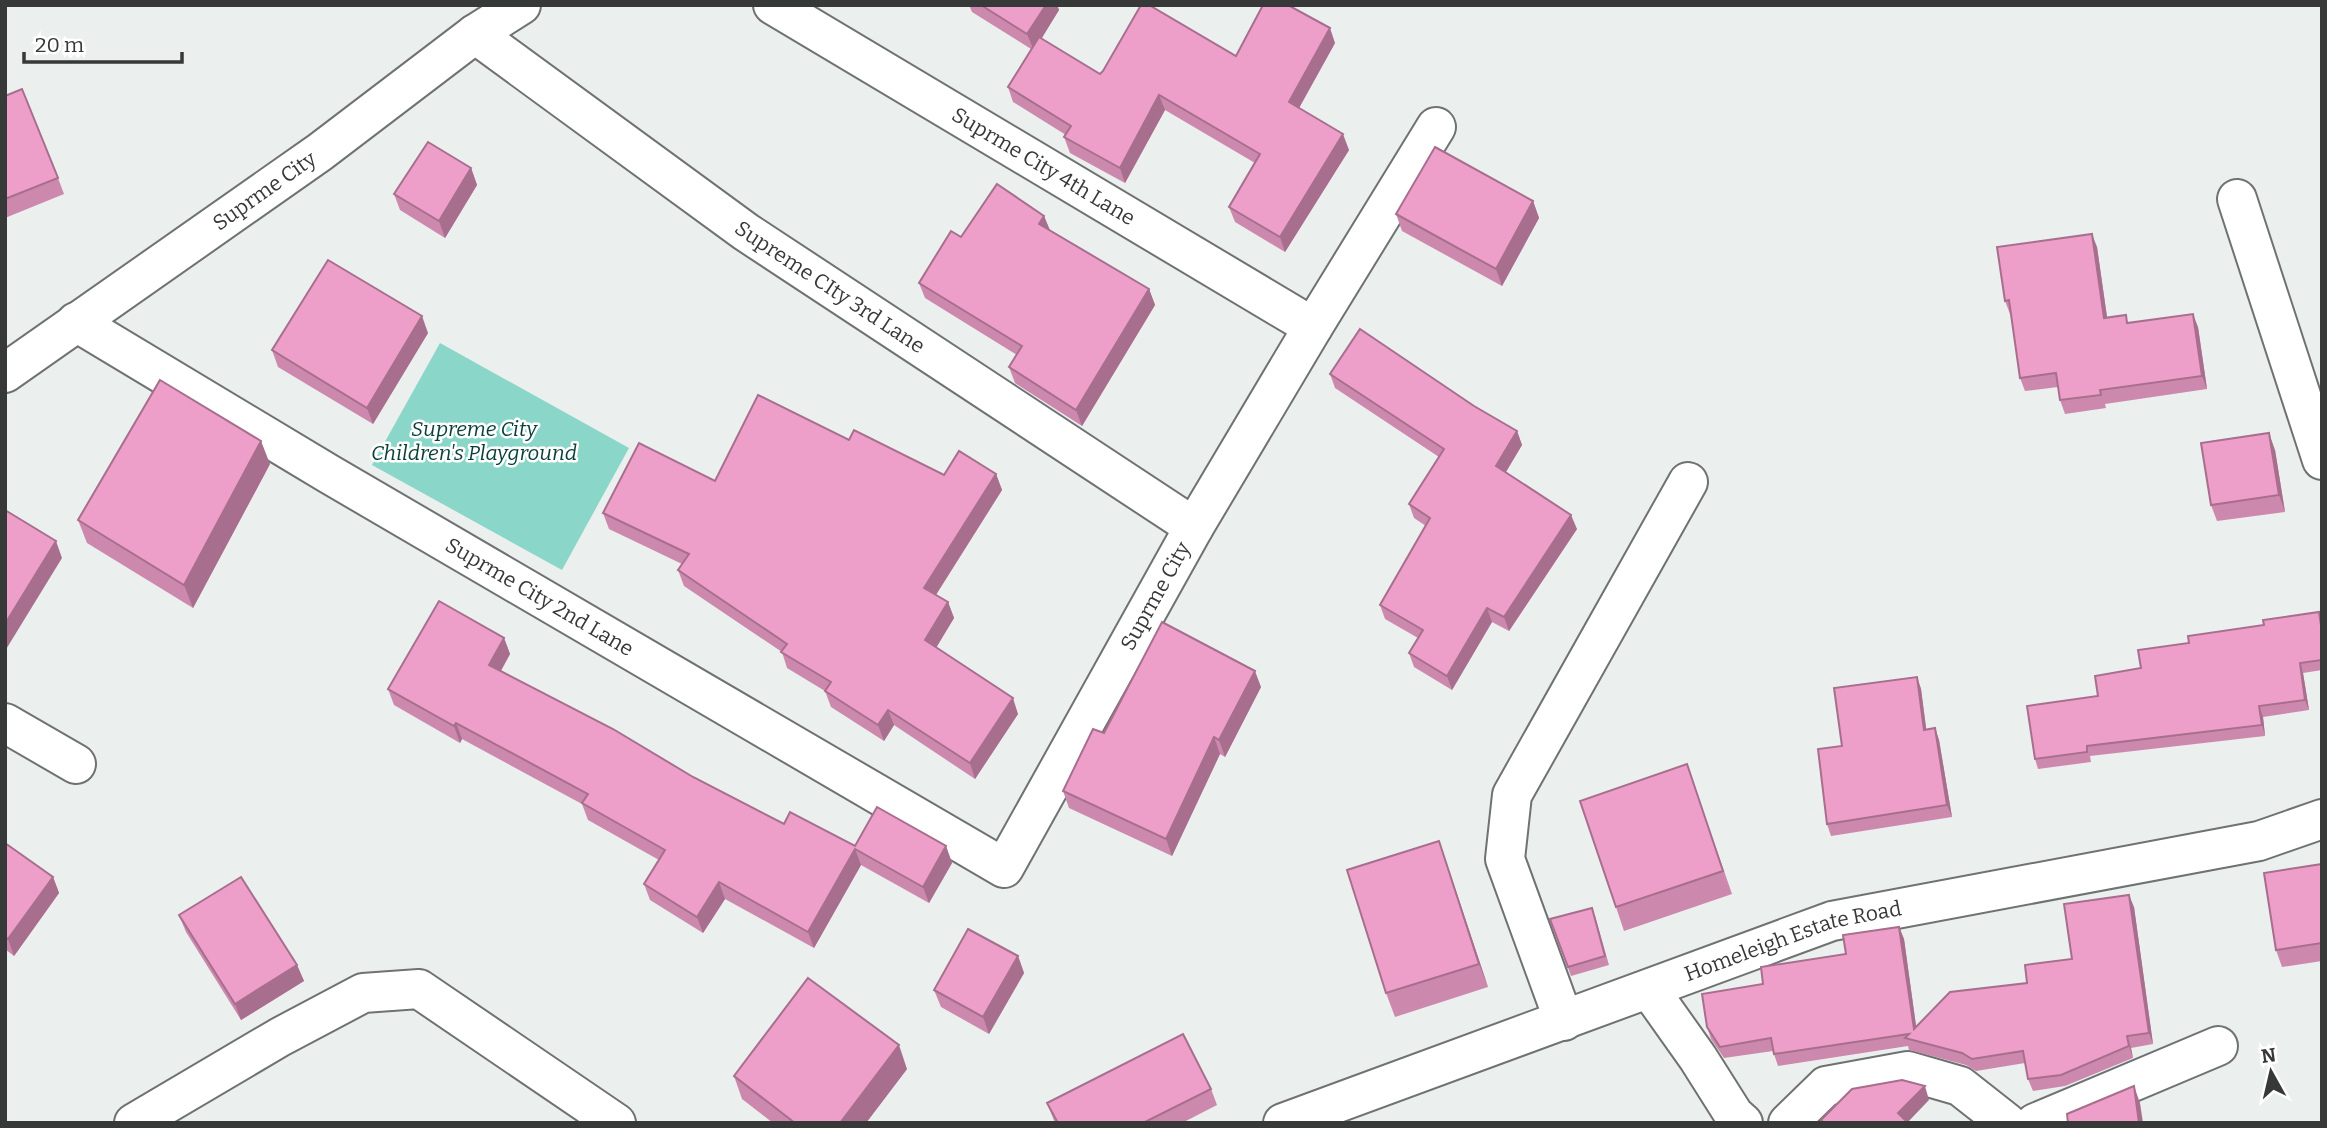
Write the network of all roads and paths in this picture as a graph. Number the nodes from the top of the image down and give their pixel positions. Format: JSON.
{"nodes":[{"id":1,"x":521,"y":5,"type":"edge"},
{"id":2,"x":774,"y":5,"type":"edge"},
{"id":3,"x":475,"y":34,"type":"junction"},
{"id":4,"x":1436,"y":128,"type":"dead end"},
{"id":5,"x":2237,"y":199,"type":"dead end"},
{"id":6,"x":76,"y":322,"type":"junction"},
{"id":7,"x":1313,"y":327,"type":"junction"},
{"id":8,"x":5,"y":373,"type":"edge"},
{"id":9,"x":2322,"y":460,"type":"edge"},
{"id":10,"x":1688,"y":482,"type":"dead end"},
{"id":11,"x":1194,"y":527,"type":"junction"},
{"id":12,"x":5,"y":723,"type":"edge"},
{"id":13,"x":76,"y":764,"type":"dead end"},
{"id":14,"x":2322,"y":819,"type":"edge"},
{"id":15,"x":1004,"y":868,"type":"joint"},
{"id":16,"x":1649,"y":989,"type":"junction"},
{"id":17,"x":1564,"y":1021,"type":"junction"},
{"id":18,"x":2218,"y":1046,"type":"dead end"},
{"id":19,"x":1290,"y":1121,"type":"edge"},
{"id":20,"x":134,"y":1123,"type":"edge"},
{"id":21,"x":616,"y":1123,"type":"edge"},
{"id":22,"x":1743,"y":1123,"type":"edge"},
{"id":23,"x":1788,"y":1123,"type":"edge"},
{"id":24,"x":2007,"y":1123,"type":"edge"},
{"id":25,"x":2035,"y":1123,"type":"edge"}],
"edges":[{"from":1,"to":3,"type":"street","name":"Suprme City"},
{"from":2,"to":7,"type":"street","name":"Suprme City 4th Lane"},
{"from":3,"to":6,"type":"street","name":"Suprme City"},
{"from":3,"to":11,"type":"street","name":"Supreme CIty 3rd Lane"},
{"from":4,"to":7,"type":"street","name":"Suprme City"},
{"from":5,"to":9,"type":"street"},
{"from":6,"to":8,"type":"street","name":"Suprme City"},
{"from":6,"to":15,"type":"street","name":"Suprme City 2nd Lane"},
{"from":7,"to":11,"type":"street","name":"Suprme City"},
{"from":10,"to":17,"type":"street"},
{"from":11,"to":15,"type":"street","name":"Suprme City"},
{"from":12,"to":13,"type":"street"},
{"from":14,"to":16,"type":"street","name":"Homeleigh Estate Road"},
{"from":16,"to":17,"type":"street","name":"Homeleigh Estate Road"},
{"from":16,"to":22,"type":"street"},
{"from":17,"to":19,"type":"street","name":"Homeleigh Estate Road"},
{"from":18,"to":25,"type":"street"},
{"from":20,"to":21,"type":"street"},
{"from":23,"to":24,"type":"street"}]}
